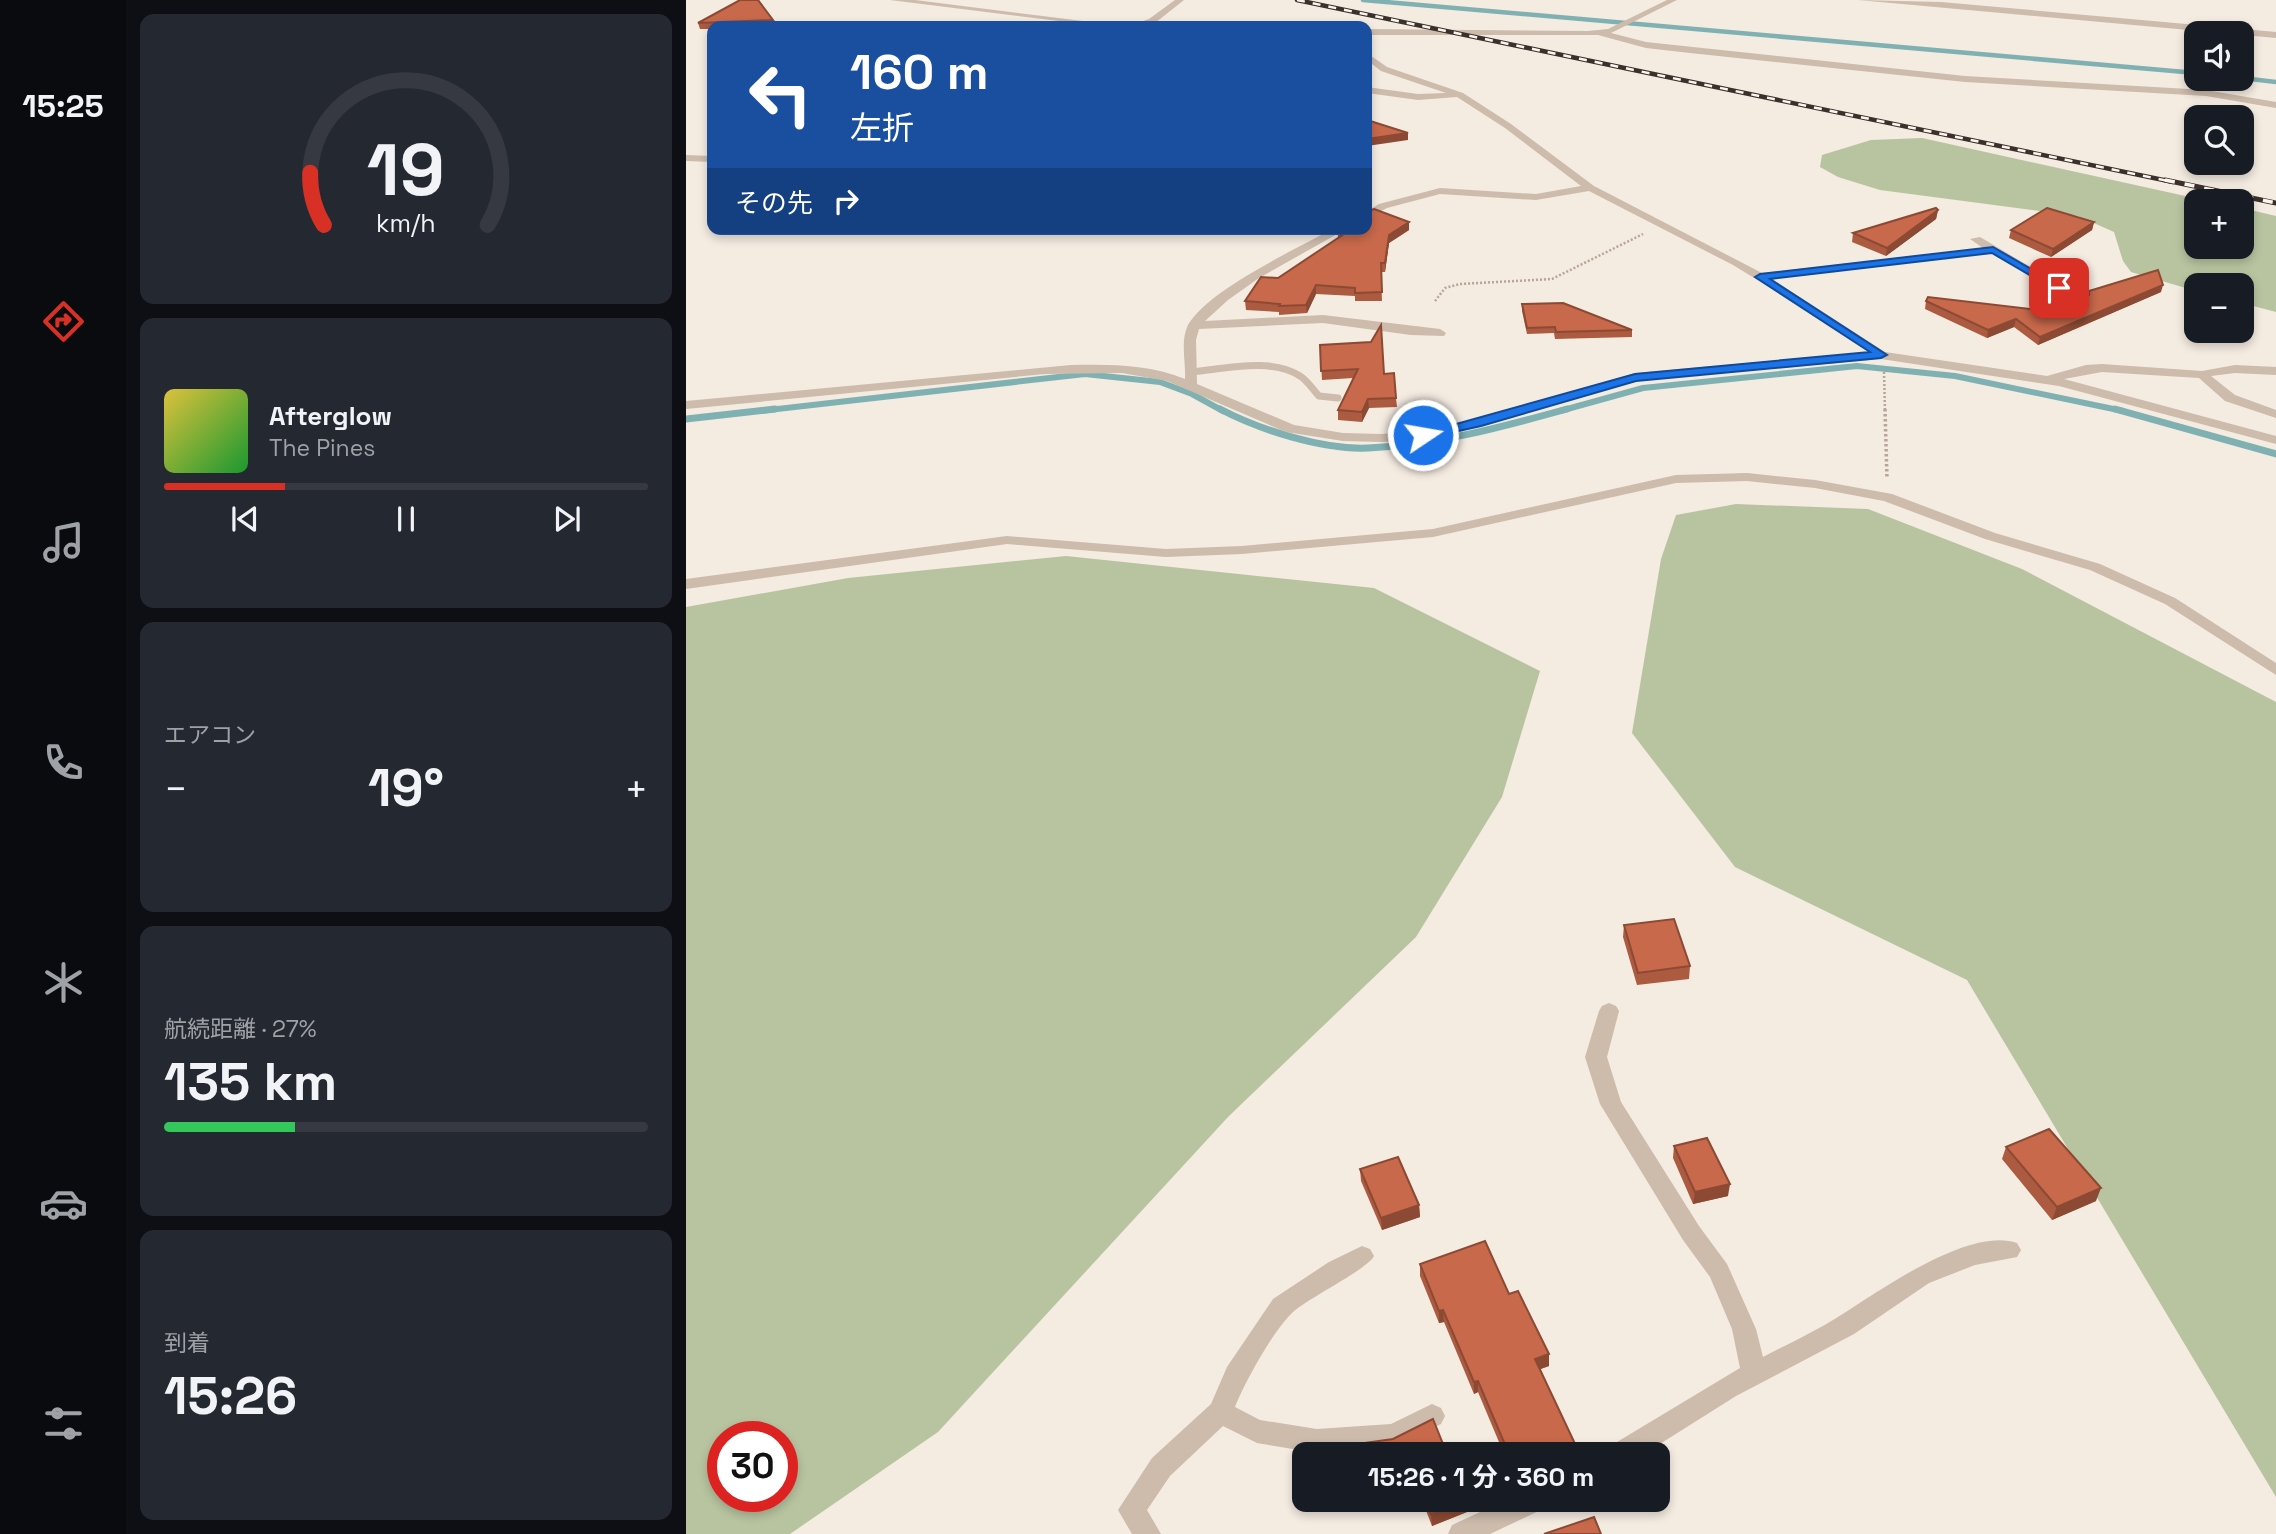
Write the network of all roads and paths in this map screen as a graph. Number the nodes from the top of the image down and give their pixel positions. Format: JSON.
{"nodes":[{"id":1,"x":894,"y":0,"type":"edge"},
{"id":2,"x":1181,"y":0,"type":"edge"},
{"id":3,"x":1673,"y":0,"type":"edge"},
{"id":4,"x":1862,"y":0,"type":"edge"},
{"id":5,"x":2019,"y":0,"type":"edge"},
{"id":6,"x":2012,"y":11,"type":"junction"},
{"id":7,"x":1076,"y":21,"type":"edge"},
{"id":8,"x":1152,"y":21,"type":"edge"},
{"id":9,"x":1372,"y":32,"type":"edge"},
{"id":10,"x":1599,"y":33,"type":"junction"},
{"id":11,"x":2276,"y":35,"type":"edge"},
{"id":12,"x":1372,"y":60,"type":"edge"},
{"id":13,"x":1372,"y":91,"type":"edge"},
{"id":14,"x":1460,"y":95,"type":"junction"},
{"id":15,"x":2276,"y":105,"type":"edge"},
{"id":16,"x":686,"y":159,"type":"edge"},
{"id":17,"x":707,"y":159,"type":"edge"},
{"id":18,"x":1590,"y":188,"type":"junction"},
{"id":19,"x":1372,"y":212,"type":"edge"},
{"id":20,"x":1663,"y":224,"type":"junction"},
{"id":21,"x":1329,"y":235,"type":"edge"},
{"id":22,"x":1976,"y":239,"type":"dead end"},
{"id":23,"x":1993,"y":250,"type":"junction"},
{"id":24,"x":1760,"y":277,"type":"junction"},
{"id":25,"x":2080,"y":300,"type":"edge"},
{"id":26,"x":1435,"y":301,"type":"dead end"},
{"id":27,"x":1194,"y":326,"type":"junction"},
{"id":28,"x":1440,"y":333,"type":"dead end"},
{"id":29,"x":1881,"y":355,"type":"junction"},
{"id":30,"x":2276,"y":371,"type":"edge"},
{"id":31,"x":2205,"y":375,"type":"junction"},
{"id":32,"x":1191,"y":378,"type":"junction"},
{"id":33,"x":2048,"y":380,"type":"junction"},
{"id":34,"x":1338,"y":398,"type":"dead end"},
{"id":35,"x":686,"y":405,"type":"edge"},
{"id":36,"x":2276,"y":414,"type":"edge"},
{"id":37,"x":2276,"y":440,"type":"edge"},
{"id":38,"x":1887,"y":497,"type":"junction"},
{"id":39,"x":686,"y":584,"type":"edge"},
{"id":40,"x":2276,"y":670,"type":"edge"},
{"id":41,"x":1609,"y":1011,"type":"dead end"},
{"id":42,"x":2009,"y":1250,"type":"dead end"},
{"id":43,"x":1362,"y":1256,"type":"dead end"},
{"id":44,"x":1754,"y":1374,"type":"junction"},
{"id":45,"x":1220,"y":1412,"type":"junction"},
{"id":46,"x":1432,"y":1416,"type":"edge"},
{"id":47,"x":1641,"y":1442,"type":"edge"},
{"id":48,"x":1508,"y":1512,"type":"edge"},
{"id":49,"x":1148,"y":1534,"type":"edge"},
{"id":50,"x":1461,"y":1534,"type":"edge"}],
"edges":[{"from":1,"to":7,"type":"street"},
{"from":2,"to":8,"type":"street"},
{"from":3,"to":10,"type":"street"},
{"from":4,"to":6,"type":"street"},
{"from":5,"to":6,"type":"street"},
{"from":6,"to":11,"type":"street"},
{"from":9,"to":10,"type":"street"},
{"from":10,"to":15,"type":"street"},
{"from":12,"to":14,"type":"street"},
{"from":13,"to":14,"type":"street"},
{"from":14,"to":18,"type":"street"},
{"from":16,"to":17,"type":"street"},
{"from":18,"to":19,"type":"street"},
{"from":18,"to":20,"type":"street"},
{"from":20,"to":24,"type":"street"},
{"from":20,"to":26,"type":"path"},
{"from":21,"to":27,"type":"street"},
{"from":22,"to":23,"type":"street"},
{"from":23,"to":24,"type":"street"},
{"from":23,"to":25,"type":"street"},
{"from":24,"to":29,"type":"street"},
{"from":27,"to":28,"type":"street"},
{"from":27,"to":32,"type":"street"},
{"from":29,"to":32,"type":"street"},
{"from":29,"to":33,"type":"street"},
{"from":29,"to":38,"type":"path"},
{"from":30,"to":31,"type":"street"},
{"from":31,"to":33,"type":"street"},
{"from":31,"to":36,"type":"street"},
{"from":32,"to":34,"type":"lane"},
{"from":32,"to":35,"type":"street"},
{"from":33,"to":37,"type":"street"},
{"from":38,"to":39,"type":"street"},
{"from":38,"to":40,"type":"street"},
{"from":41,"to":44,"type":"street"},
{"from":42,"to":44,"type":"street"},
{"from":43,"to":45,"type":"street"},
{"from":44,"to":47,"type":"street"},
{"from":45,"to":46,"type":"street"},
{"from":45,"to":49,"type":"street"},
{"from":48,"to":50,"type":"street"}]}
